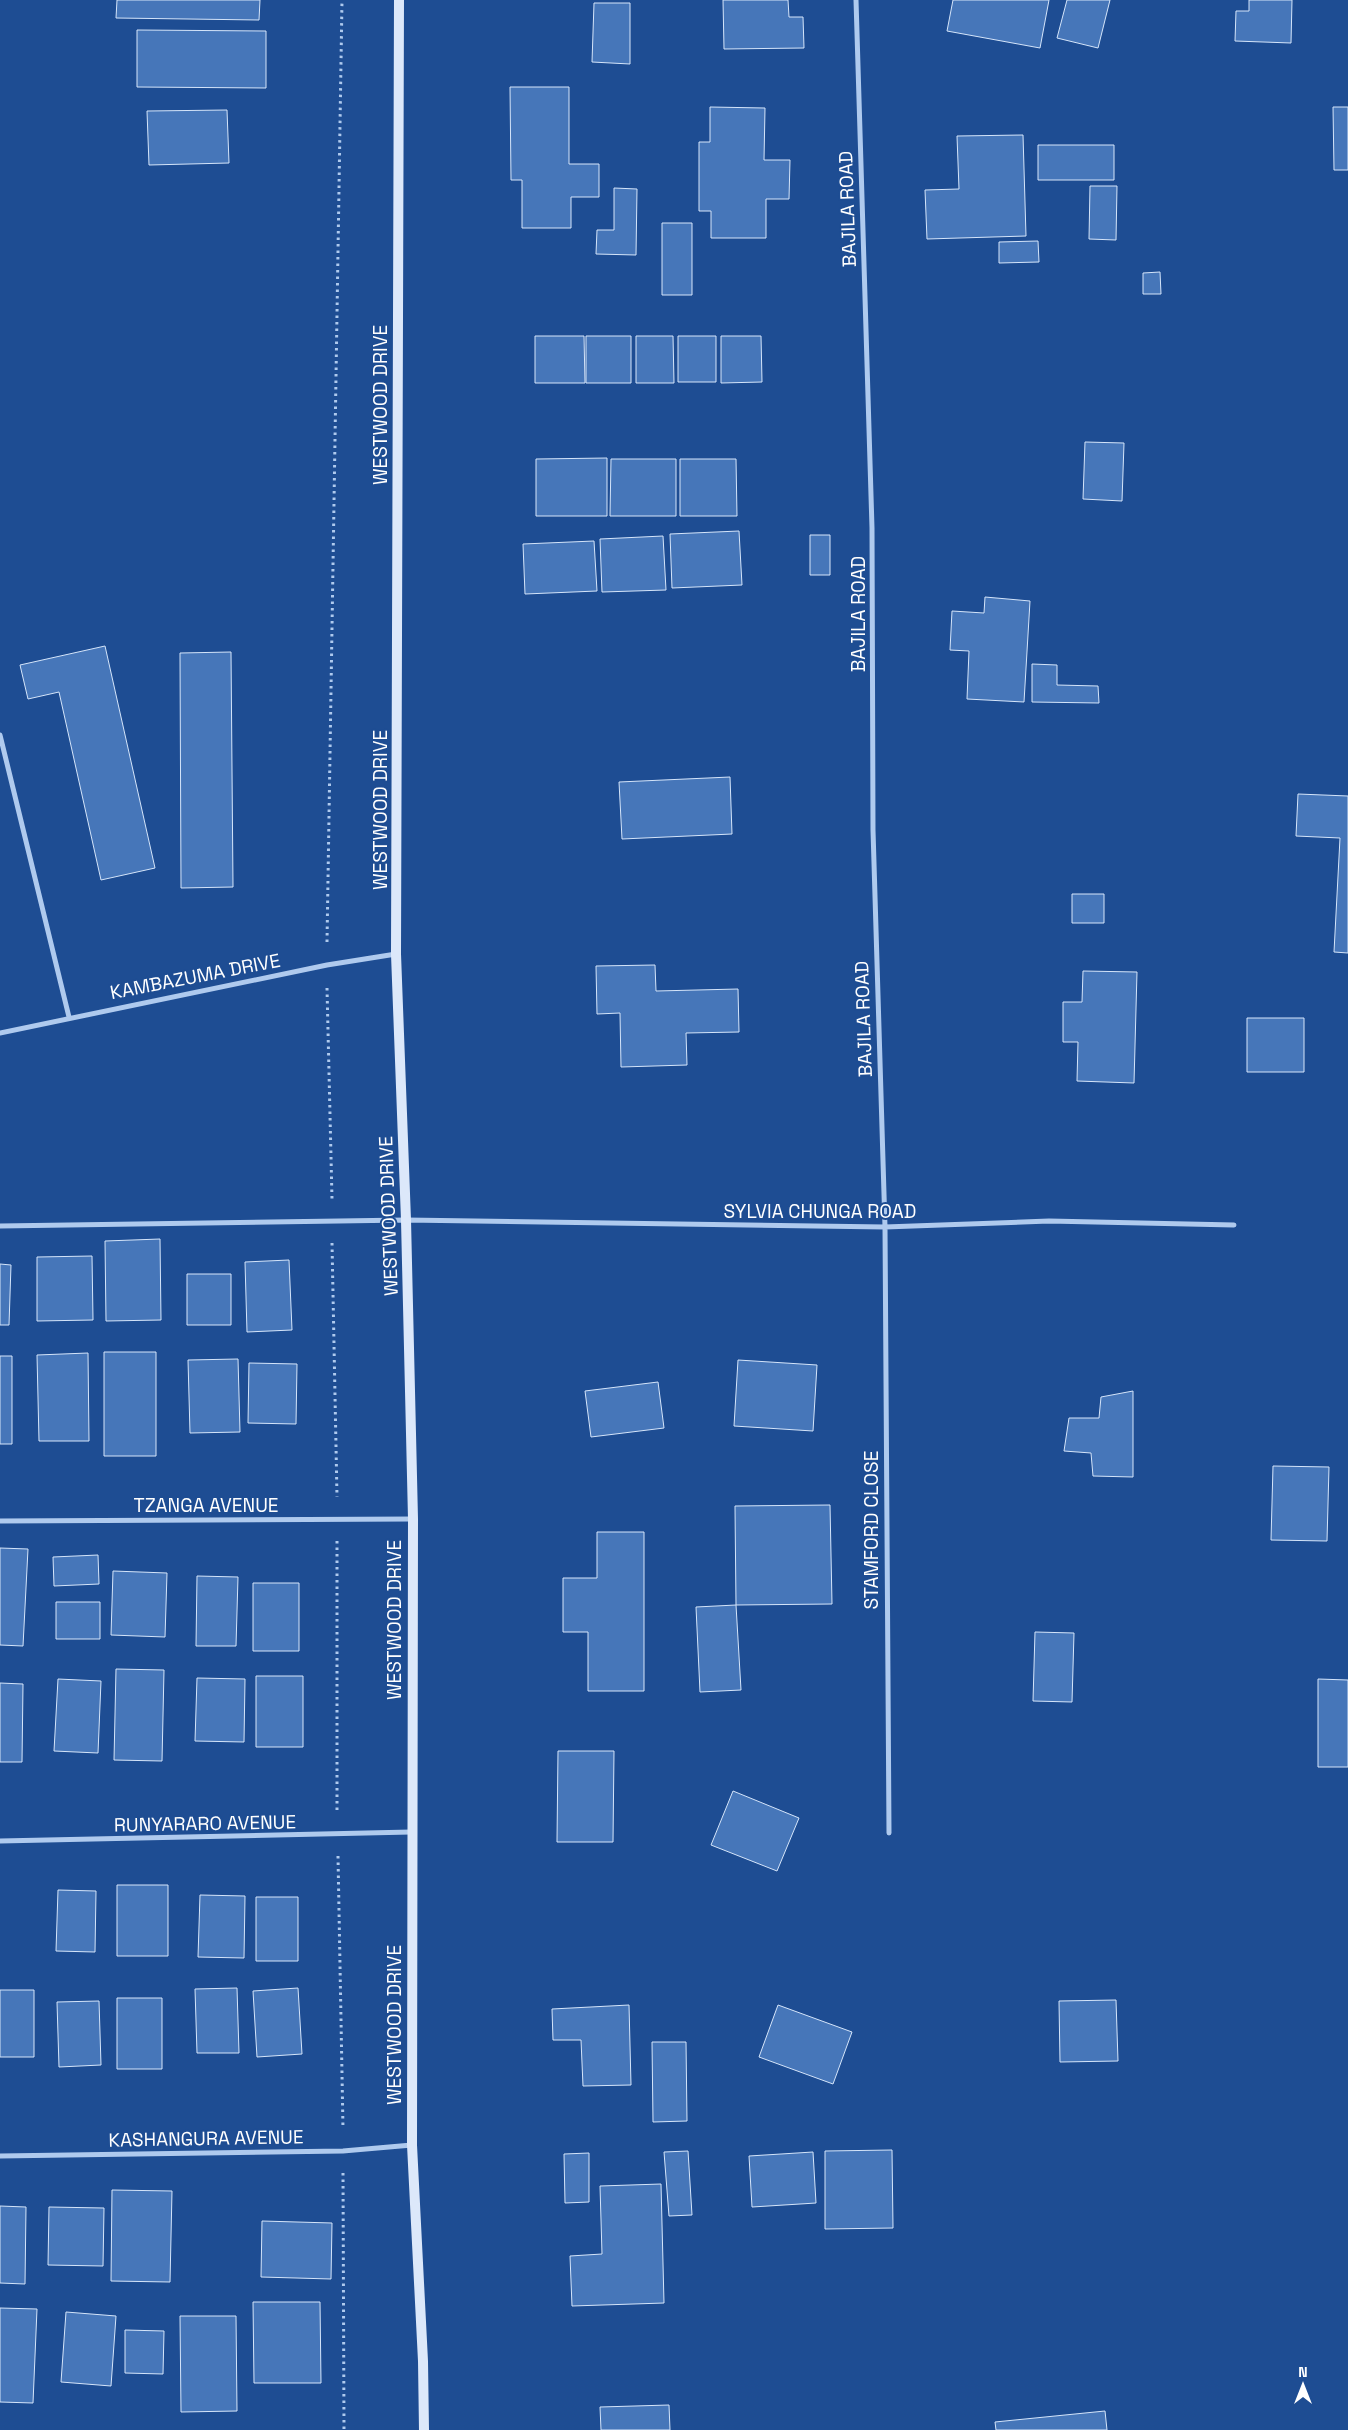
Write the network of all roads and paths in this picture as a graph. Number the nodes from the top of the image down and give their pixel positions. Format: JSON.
{"nodes":[{"id":1,"x":342,"y":0,"type":"edge"},
{"id":2,"x":400,"y":0,"type":"edge"},
{"id":3,"x":856,"y":0,"type":"edge"},
{"id":4,"x":0,"y":735,"type":"edge"},
{"id":5,"x":396,"y":954,"type":"junction"},
{"id":6,"x":326,"y":965,"type":"junction"},
{"id":7,"x":69,"y":1017,"type":"junction"},
{"id":8,"x":0,"y":1033,"type":"edge"},
{"id":9,"x":332,"y":1220,"type":"junction"},
{"id":10,"x":406,"y":1220,"type":"junction"},
{"id":11,"x":1234,"y":1225,"type":"dead end"},
{"id":12,"x":0,"y":1226,"type":"edge"},
{"id":13,"x":885,"y":1227,"type":"junction"},
{"id":14,"x":337,"y":1519,"type":"junction"},
{"id":15,"x":412,"y":1520,"type":"junction"},
{"id":16,"x":0,"y":1521,"type":"edge"},
{"id":17,"x":411,"y":1832,"type":"junction"},
{"id":18,"x":889,"y":1833,"type":"dead end"},
{"id":19,"x":338,"y":1835,"type":"junction"},
{"id":20,"x":0,"y":1841,"type":"edge"},
{"id":21,"x":412,"y":2145,"type":"junction"},
{"id":22,"x":343,"y":2151,"type":"junction"},
{"id":23,"x":0,"y":2156,"type":"edge"},
{"id":24,"x":344,"y":2430,"type":"edge"},
{"id":25,"x":424,"y":2430,"type":"edge"}],
"edges":[{"from":1,"to":6,"type":"path"},
{"from":2,"to":5,"type":"street","name":"WESTWOOD DRIVE"},
{"from":3,"to":13,"type":"street","name":"BAJILA ROAD"},
{"from":4,"to":7,"type":"street"},
{"from":5,"to":6,"type":"street","name":"KAMBAZUMA DRIVE"},
{"from":5,"to":10,"type":"street","name":"WESTWOOD DRIVE"},
{"from":6,"to":7,"type":"street","name":"KAMBAZUMA DRIVE"},
{"from":6,"to":9,"type":"path"},
{"from":7,"to":8,"type":"street","name":"KAMBAZUMA DRIVE"},
{"from":9,"to":10,"type":"street","name":"SYLVIA CHUNGA ROAD"},
{"from":9,"to":12,"type":"street","name":"SYLVIA CHUNGA ROAD"},
{"from":9,"to":14,"type":"path"},
{"from":10,"to":13,"type":"street","name":"SYLVIA CHUNGA ROAD"},
{"from":10,"to":15,"type":"street","name":"WESTWOOD DRIVE"},
{"from":11,"to":13,"type":"street","name":"SYLVIA CHUNGA ROAD"},
{"from":13,"to":18,"type":"street","name":"STAMFORD CLOSE"},
{"from":14,"to":15,"type":"street","name":"TZANGA AVENUE"},
{"from":14,"to":16,"type":"street","name":"TZANGA AVENUE"},
{"from":14,"to":19,"type":"path"},
{"from":15,"to":17,"type":"street","name":"WESTWOOD DRIVE"},
{"from":17,"to":19,"type":"street","name":"RUNYARARO AVENUE"},
{"from":17,"to":21,"type":"street","name":"WESTWOOD DRIVE"},
{"from":19,"to":20,"type":"street","name":"RUNYARARO AVENUE"},
{"from":19,"to":22,"type":"path"},
{"from":21,"to":22,"type":"street","name":"KASHANGURA AVENUE"},
{"from":21,"to":25,"type":"street","name":"WESTWOOD DRIVE"},
{"from":22,"to":23,"type":"street","name":"KASHANGURA AVENUE"},
{"from":22,"to":24,"type":"path"}]}
